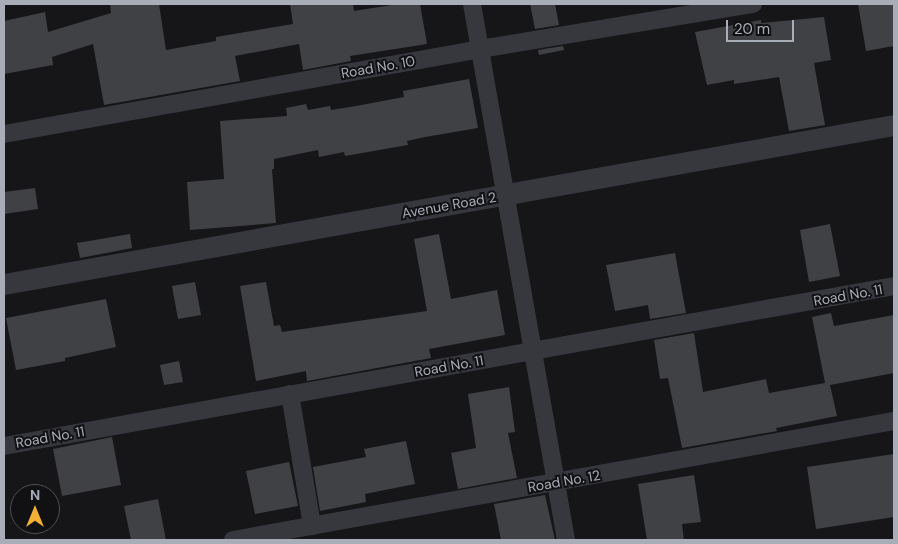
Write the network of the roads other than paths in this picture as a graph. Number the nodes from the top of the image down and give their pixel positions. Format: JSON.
{"nodes":[{"id":1,"x":472,"y":4,"type":"edge"},
{"id":2,"x":753,"y":4,"type":"edge"},
{"id":3,"x":480,"y":49,"type":"junction"},
{"id":4,"x":894,"y":125,"type":"edge"},
{"id":5,"x":4,"y":134,"type":"edge"},
{"id":6,"x":505,"y":195,"type":"junction"},
{"id":7,"x":4,"y":284,"type":"edge"},
{"id":8,"x":894,"y":286,"type":"edge"},
{"id":9,"x":533,"y":351,"type":"junction"},
{"id":10,"x":290,"y":394,"type":"junction"},
{"id":11,"x":894,"y":421,"type":"edge"},
{"id":12,"x":4,"y":446,"type":"edge"},
{"id":13,"x":556,"y":482,"type":"junction"},
{"id":14,"x":312,"y":526,"type":"junction"},
{"id":15,"x":233,"y":540,"type":"edge"},
{"id":16,"x":566,"y":540,"type":"edge"}],
"edges":[{"from":1,"to":3,"type":"street"},
{"from":2,"to":3,"type":"street","name":"Road No. 10"},
{"from":3,"to":5,"type":"street","name":"Road No. 10"},
{"from":3,"to":6,"type":"street"},
{"from":4,"to":6,"type":"street","name":"Avenue Road 2"},
{"from":6,"to":7,"type":"street","name":"Avenue Road 2"},
{"from":6,"to":9,"type":"street"},
{"from":8,"to":9,"type":"street","name":"Road No. 11"},
{"from":9,"to":10,"type":"street","name":"Road No. 11"},
{"from":9,"to":13,"type":"street"},
{"from":10,"to":12,"type":"street","name":"Road No. 11"},
{"from":10,"to":14,"type":"street"},
{"from":11,"to":13,"type":"street","name":"Road No. 12"},
{"from":13,"to":14,"type":"street","name":"Road No. 12"},
{"from":13,"to":16,"type":"street"},
{"from":14,"to":15,"type":"street","name":"Road No. 12"}]}
